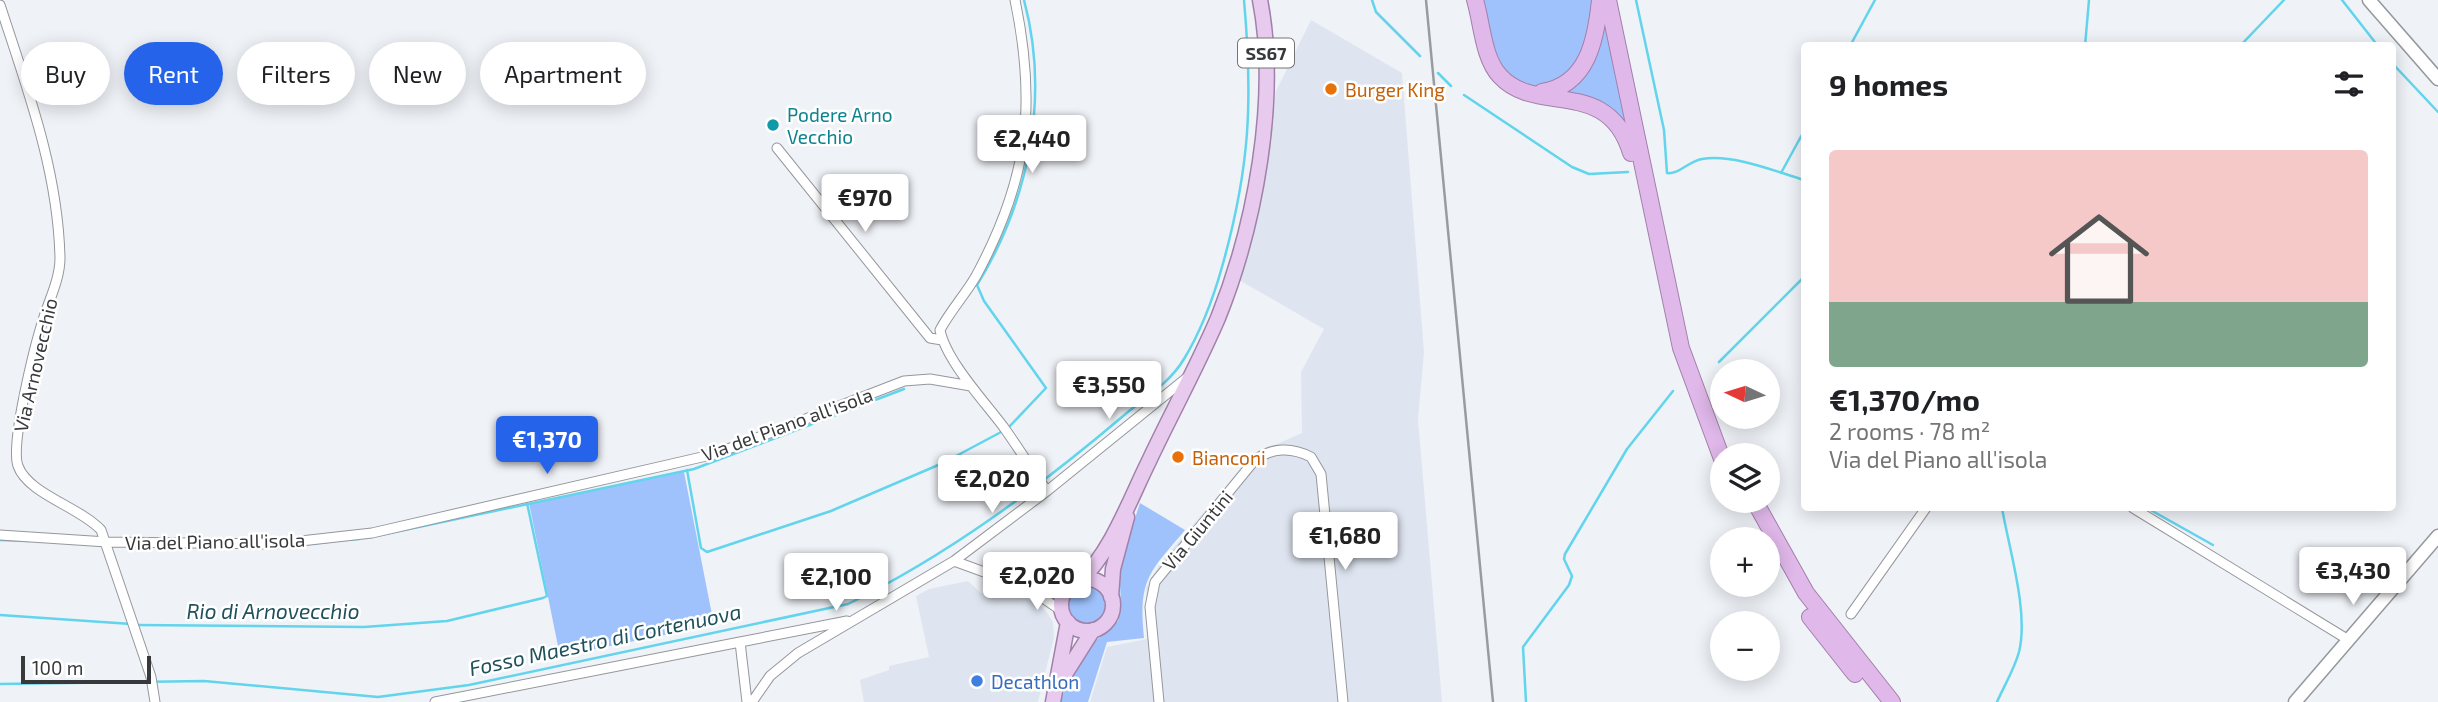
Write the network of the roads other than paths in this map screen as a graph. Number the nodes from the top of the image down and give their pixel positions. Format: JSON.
{"nodes":[{"id":1,"x":1015,"y":0,"type":"edge"},
{"id":2,"x":1260,"y":0,"type":"edge"},
{"id":3,"x":1478,"y":0,"type":"edge"},
{"id":4,"x":1600,"y":0,"type":"edge"},
{"id":5,"x":1608,"y":0,"type":"edge"},
{"id":6,"x":1619,"y":0,"type":"edge"},
{"id":7,"x":2369,"y":0,"type":"edge"},
{"id":8,"x":0,"y":5,"type":"edge"},
{"id":9,"x":2438,"y":79,"type":"edge"},
{"id":10,"x":1536,"y":92,"type":"junction"},
{"id":11,"x":777,"y":148,"type":"dead end"},
{"id":12,"x":1647,"y":195,"type":"junction"},
{"id":13,"x":942,"y":340,"type":"junction"},
{"id":14,"x":1190,"y":374,"type":"junction"},
{"id":15,"x":971,"y":386,"type":"junction"},
{"id":16,"x":1716,"y":443,"type":"edge"},
{"id":17,"x":1728,"y":443,"type":"edge"},
{"id":18,"x":1043,"y":486,"type":"junction"},
{"id":19,"x":1134,"y":492,"type":"junction"},
{"id":20,"x":1924,"y":511,"type":"edge"},
{"id":21,"x":2138,"y":511,"type":"edge"},
{"id":22,"x":1761,"y":513,"type":"edge"},
{"id":23,"x":0,"y":535,"type":"edge"},
{"id":24,"x":2438,"y":536,"type":"edge"},
{"id":25,"x":107,"y":542,"type":"junction"},
{"id":26,"x":954,"y":561,"type":"junction"},
{"id":27,"x":1780,"y":569,"type":"edge"},
{"id":28,"x":1074,"y":584,"type":"junction"},
{"id":29,"x":1028,"y":588,"type":"junction"},
{"id":30,"x":1111,"y":597,"type":"junction"},
{"id":31,"x":1851,"y":614,"type":"dead end"},
{"id":32,"x":1065,"y":617,"type":"junction"},
{"id":33,"x":856,"y":619,"type":"junction"},
{"id":34,"x":1093,"y":630,"type":"junction"},
{"id":35,"x":2347,"y":639,"type":"junction"},
{"id":36,"x":740,"y":642,"type":"junction"},
{"id":37,"x":1058,"y":686,"type":"junction"},
{"id":38,"x":155,"y":702,"type":"edge"},
{"id":39,"x":435,"y":702,"type":"edge"},
{"id":40,"x":750,"y":702,"type":"edge"},
{"id":41,"x":1053,"y":702,"type":"edge"},
{"id":42,"x":1159,"y":702,"type":"edge"},
{"id":43,"x":1343,"y":702,"type":"edge"},
{"id":44,"x":1878,"y":702,"type":"edge"},
{"id":45,"x":1892,"y":702,"type":"edge"},
{"id":46,"x":2295,"y":702,"type":"edge"}],
"edges":[{"from":1,"to":13,"type":"street"},
{"from":2,"to":14,"type":"main road","number":"SS67"},
{"from":3,"to":10,"type":"highway"},
{"from":4,"to":10,"type":"highway"},
{"from":5,"to":12,"type":"highway"},
{"from":6,"to":17,"type":"highway"},
{"from":7,"to":9,"type":"street"},
{"from":8,"to":25,"type":"street","name":"Via Arnovecchio"},
{"from":10,"to":12,"type":"highway"},
{"from":11,"to":13,"type":"street"},
{"from":12,"to":16,"type":"highway"},
{"from":13,"to":15,"type":"street"},
{"from":14,"to":18,"type":"street"},
{"from":14,"to":19,"type":"main road"},
{"from":15,"to":18,"type":"street"},
{"from":15,"to":25,"type":"street","name":"Via del Piano all'isola"},
{"from":18,"to":26,"type":"street"},
{"from":19,"to":28,"type":"main road"},
{"from":19,"to":30,"type":"main road"},
{"from":20,"to":31,"type":"street"},
{"from":21,"to":35,"type":"street"},
{"from":22,"to":45,"type":"highway"},
{"from":23,"to":25,"type":"street","name":"Via del Piano all'isola"},
{"from":24,"to":35,"type":"street"},
{"from":25,"to":38,"type":"street","name":"Via Arnovecchio"},
{"from":26,"to":29,"type":"street"},
{"from":26,"to":33,"type":"street"},
{"from":27,"to":44,"type":"highway"},
{"from":28,"to":29,"type":"street"},
{"from":28,"to":30,"type":"main road"},
{"from":28,"to":32,"type":"main road"},
{"from":29,"to":32,"type":"street"},
{"from":30,"to":34,"type":"main road"},
{"from":32,"to":34,"type":"main road"},
{"from":32,"to":37,"type":"main road"},
{"from":33,"to":36,"type":"street"},
{"from":33,"to":40,"type":"street"},
{"from":34,"to":37,"type":"main road"},
{"from":35,"to":46,"type":"street"},
{"from":36,"to":39,"type":"street"},
{"from":36,"to":40,"type":"street"},
{"from":37,"to":41,"type":"main road"},
{"from":42,"to":43,"type":"street","name":"Via Giuntini"}]}
